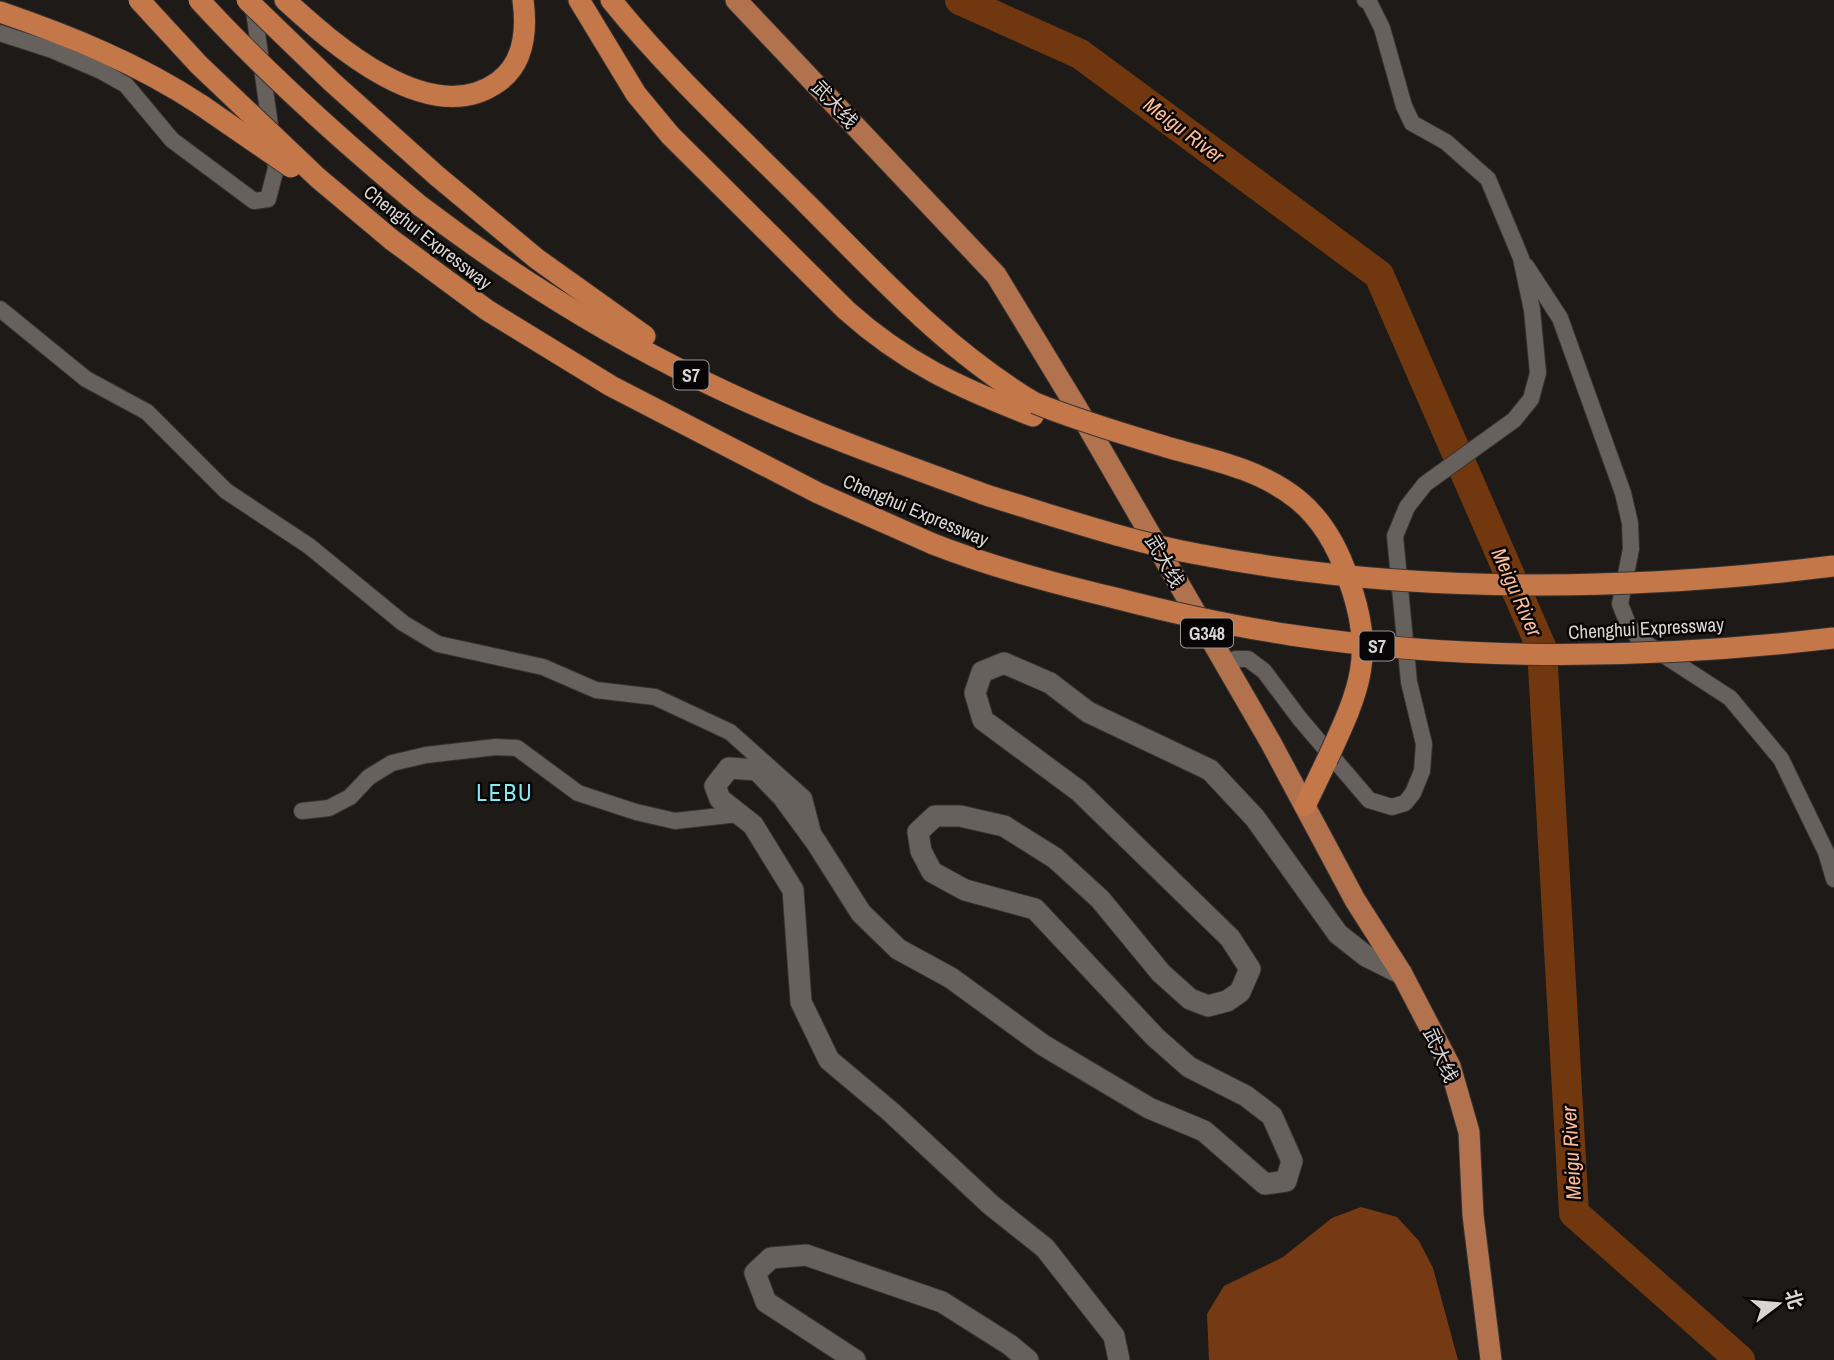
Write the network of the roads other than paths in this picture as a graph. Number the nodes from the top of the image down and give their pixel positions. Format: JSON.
{"nodes":[{"id":1,"x":139,"y":0,"type":"edge"},
{"id":2,"x":199,"y":0,"type":"edge"},
{"id":3,"x":247,"y":0,"type":"edge"},
{"id":4,"x":253,"y":0,"type":"edge"},
{"id":5,"x":285,"y":0,"type":"edge"},
{"id":6,"x":523,"y":0,"type":"edge"},
{"id":7,"x":579,"y":0,"type":"edge"},
{"id":8,"x":611,"y":0,"type":"edge"},
{"id":9,"x":736,"y":0,"type":"edge"},
{"id":10,"x":1365,"y":0,"type":"edge"},
{"id":11,"x":0,"y":12,"type":"edge"},
{"id":12,"x":0,"y":33,"type":"edge"},
{"id":13,"x":371,"y":222,"type":"junction"},
{"id":14,"x":1521,"y":258,"type":"junction"},
{"id":15,"x":0,"y":309,"type":"edge"},
{"id":16,"x":1034,"y":409,"type":"junction"},
{"id":17,"x":793,"y":419,"type":"junction"},
{"id":18,"x":1834,"y":566,"type":"edge"},
{"id":19,"x":1834,"y":638,"type":"edge"},
{"id":20,"x":1226,"y":664,"type":"junction"},
{"id":21,"x":1305,"y":806,"type":"junction"},
{"id":22,"x":302,"y":811,"type":"dead end"},
{"id":23,"x":738,"y":814,"type":"junction"},
{"id":24,"x":816,"y":842,"type":"junction"},
{"id":25,"x":1834,"y":879,"type":"edge"},
{"id":26,"x":1402,"y":974,"type":"junction"},
{"id":27,"x":855,"y":1360,"type":"edge"},
{"id":28,"x":1028,"y":1360,"type":"edge"},
{"id":29,"x":1119,"y":1360,"type":"edge"},
{"id":30,"x":1491,"y":1360,"type":"edge"}],
"edges":[{"from":1,"to":13,"type":"highway","name":"Chenghui Expressway","number":"S7","bridge":true},
{"from":2,"to":17,"type":"highway","name":"Chenghui Expressway","number":"S7","bridge":true},
{"from":3,"to":17,"type":"highway","bridge":true},
{"from":4,"to":12,"type":"street"},
{"from":5,"to":6,"type":"highway"},
{"from":7,"to":16,"type":"highway"},
{"from":8,"to":16,"type":"highway"},
{"from":9,"to":20,"type":"highway","name":"武大线","number":"G348"},
{"from":10,"to":14,"type":"street"},
{"from":11,"to":13,"type":"highway","bridge":true},
{"from":13,"to":19,"type":"highway","name":"Chenghui Expressway","number":"S7","bridge":true},
{"from":14,"to":20,"type":"street"},
{"from":14,"to":25,"type":"street"},
{"from":15,"to":24,"type":"street"},
{"from":16,"to":21,"type":"highway","bridge":true},
{"from":17,"to":18,"type":"highway","name":"Chenghui Expressway","number":"S7","bridge":true},
{"from":20,"to":21,"type":"highway","name":"武大线","number":"G348"},
{"from":21,"to":26,"type":"highway","name":"武大线","number":"G348"},
{"from":22,"to":23,"type":"street"},
{"from":23,"to":24,"type":"street"},
{"from":23,"to":29,"type":"street"},
{"from":24,"to":26,"type":"street"},
{"from":26,"to":30,"type":"highway","name":"武大线","number":"G348"},
{"from":27,"to":28,"type":"street"}]}
